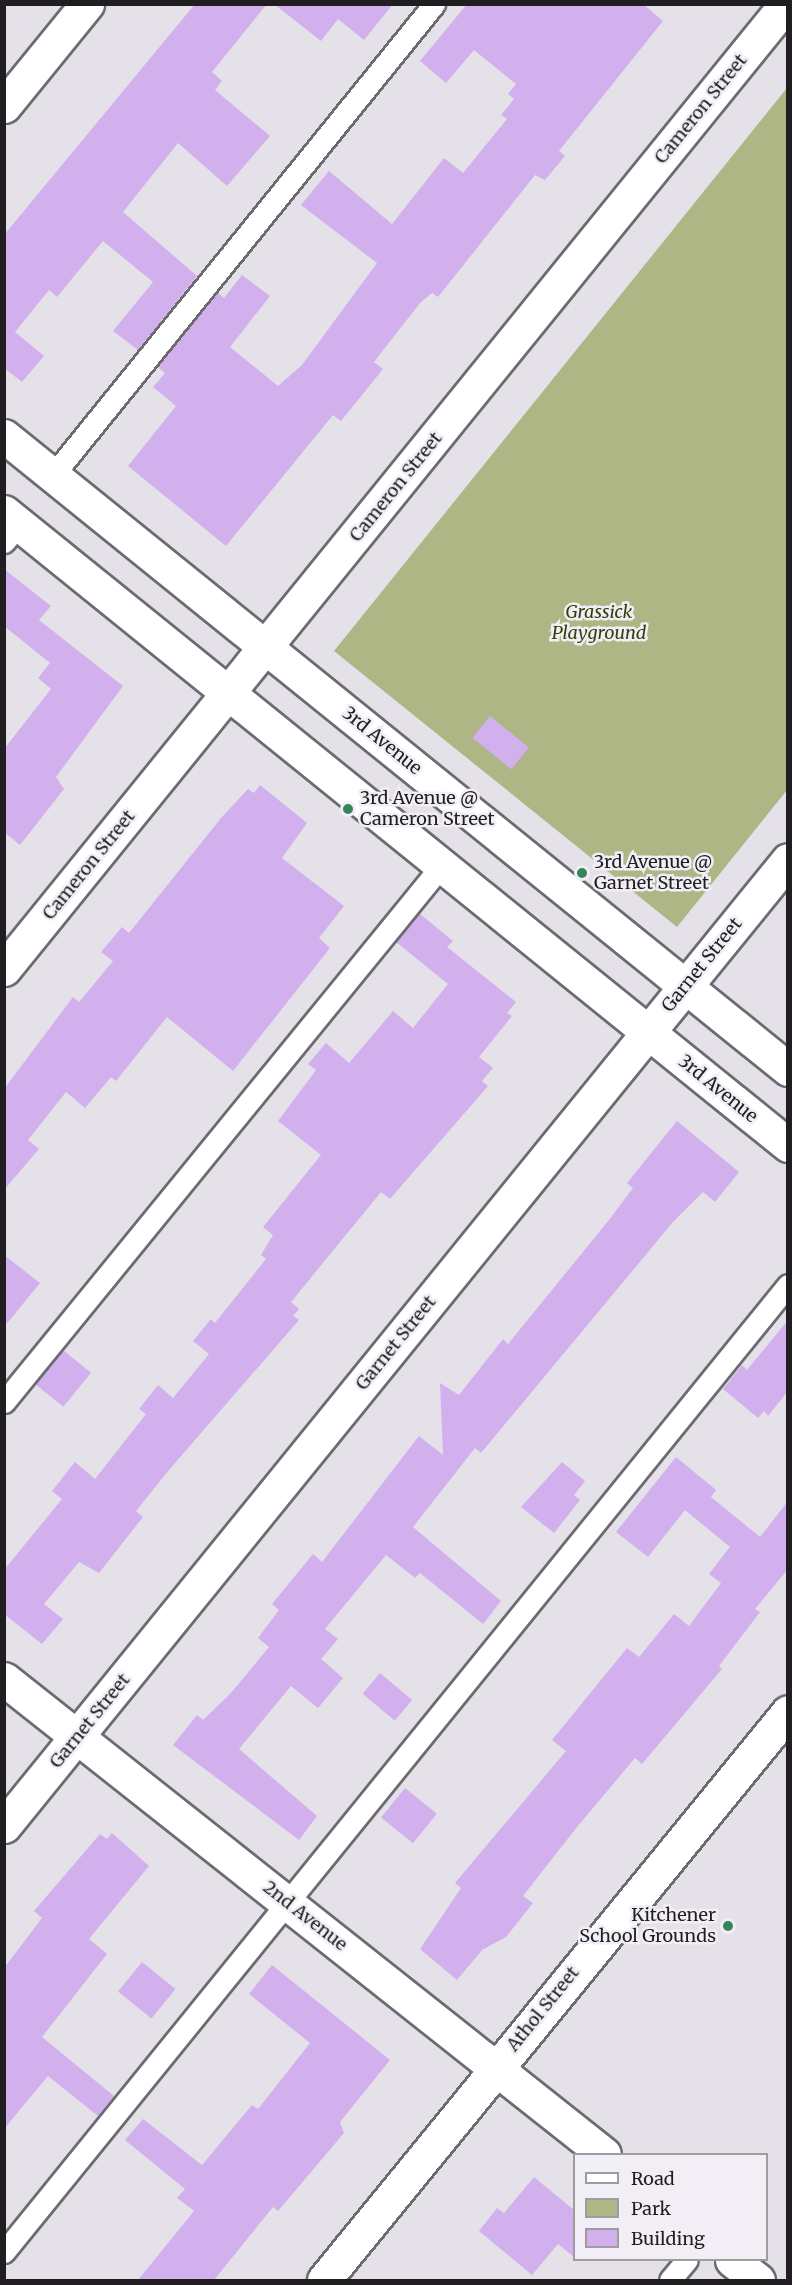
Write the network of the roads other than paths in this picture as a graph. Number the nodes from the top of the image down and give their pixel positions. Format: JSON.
{"nodes":[{"id":1,"x":87,"y":4,"type":"edge"},
{"id":2,"x":434,"y":4,"type":"edge"},
{"id":3,"x":786,"y":4,"type":"edge"},
{"id":4,"x":4,"y":106,"type":"edge"},
{"id":5,"x":4,"y":436,"type":"edge"},
{"id":6,"x":53,"y":475,"type":"junction"},
{"id":7,"x":9,"y":526,"type":"edge"},
{"id":8,"x":266,"y":648,"type":"junction"},
{"id":9,"x":228,"y":693,"type":"junction"},
{"id":10,"x":788,"y":861,"type":"edge"},
{"id":11,"x":442,"y":865,"type":"junction"},
{"id":12,"x":4,"y":969,"type":"edge"},
{"id":13,"x":685,"y":986,"type":"junction"},
{"id":14,"x":648,"y":1032,"type":"junction"},
{"id":15,"x":788,"y":1069,"type":"edge"},
{"id":16,"x":788,"y":1145,"type":"edge"},
{"id":17,"x":788,"y":1285,"type":"edge"},
{"id":18,"x":4,"y":1402,"type":"edge"},
{"id":19,"x":4,"y":1679,"type":"edge"},
{"id":20,"x":788,"y":1712,"type":"edge"},
{"id":21,"x":77,"y":1737,"type":"junction"},
{"id":22,"x":4,"y":1826,"type":"edge"},
{"id":23,"x":289,"y":1904,"type":"junction"},
{"id":24,"x":496,"y":2067,"type":"junction"},
{"id":25,"x":603,"y":2153,"type":"edge"},
{"id":26,"x":4,"y":2252,"type":"edge"},
{"id":27,"x":685,"y":2261,"type":"edge"},
{"id":28,"x":734,"y":2261,"type":"edge"},
{"id":29,"x":324,"y":2280,"type":"edge"},
{"id":30,"x":670,"y":2280,"type":"edge"},
{"id":31,"x":758,"y":2280,"type":"edge"}],
"edges":[{"from":1,"to":4,"type":"street"},
{"from":2,"to":6,"type":"lane"},
{"from":3,"to":8,"type":"street","name":"Cameron Street"},
{"from":5,"to":6,"type":"street","name":"3rd Avenue"},
{"from":6,"to":8,"type":"street","name":"3rd Avenue"},
{"from":7,"to":9,"type":"street","name":"3rd Avenue"},
{"from":8,"to":9,"type":"street","name":"Cameron Street"},
{"from":8,"to":13,"type":"street","name":"3rd Avenue"},
{"from":9,"to":11,"type":"street","name":"3rd Avenue"},
{"from":9,"to":12,"type":"street","name":"Cameron Street"},
{"from":10,"to":13,"type":"street","name":"Garnet Street"},
{"from":11,"to":14,"type":"street","name":"3rd Avenue"},
{"from":11,"to":18,"type":"lane"},
{"from":13,"to":14,"type":"street","name":"Garnet Street"},
{"from":13,"to":15,"type":"street","name":"3rd Avenue"},
{"from":14,"to":16,"type":"street","name":"3rd Avenue"},
{"from":14,"to":21,"type":"street","name":"Garnet Street"},
{"from":17,"to":23,"type":"lane"},
{"from":19,"to":21,"type":"street","name":"2nd Avenue"},
{"from":20,"to":24,"type":"street","name":"Athol Street"},
{"from":21,"to":22,"type":"street","name":"Garnet Street"},
{"from":21,"to":23,"type":"street","name":"2nd Avenue"},
{"from":23,"to":24,"type":"street","name":"2nd Avenue"},
{"from":23,"to":26,"type":"lane"},
{"from":24,"to":25,"type":"street","name":"2nd Avenue"},
{"from":24,"to":29,"type":"street","name":"Athol Street"},
{"from":27,"to":30,"type":"lane"},
{"from":28,"to":31,"type":"street"}]}
